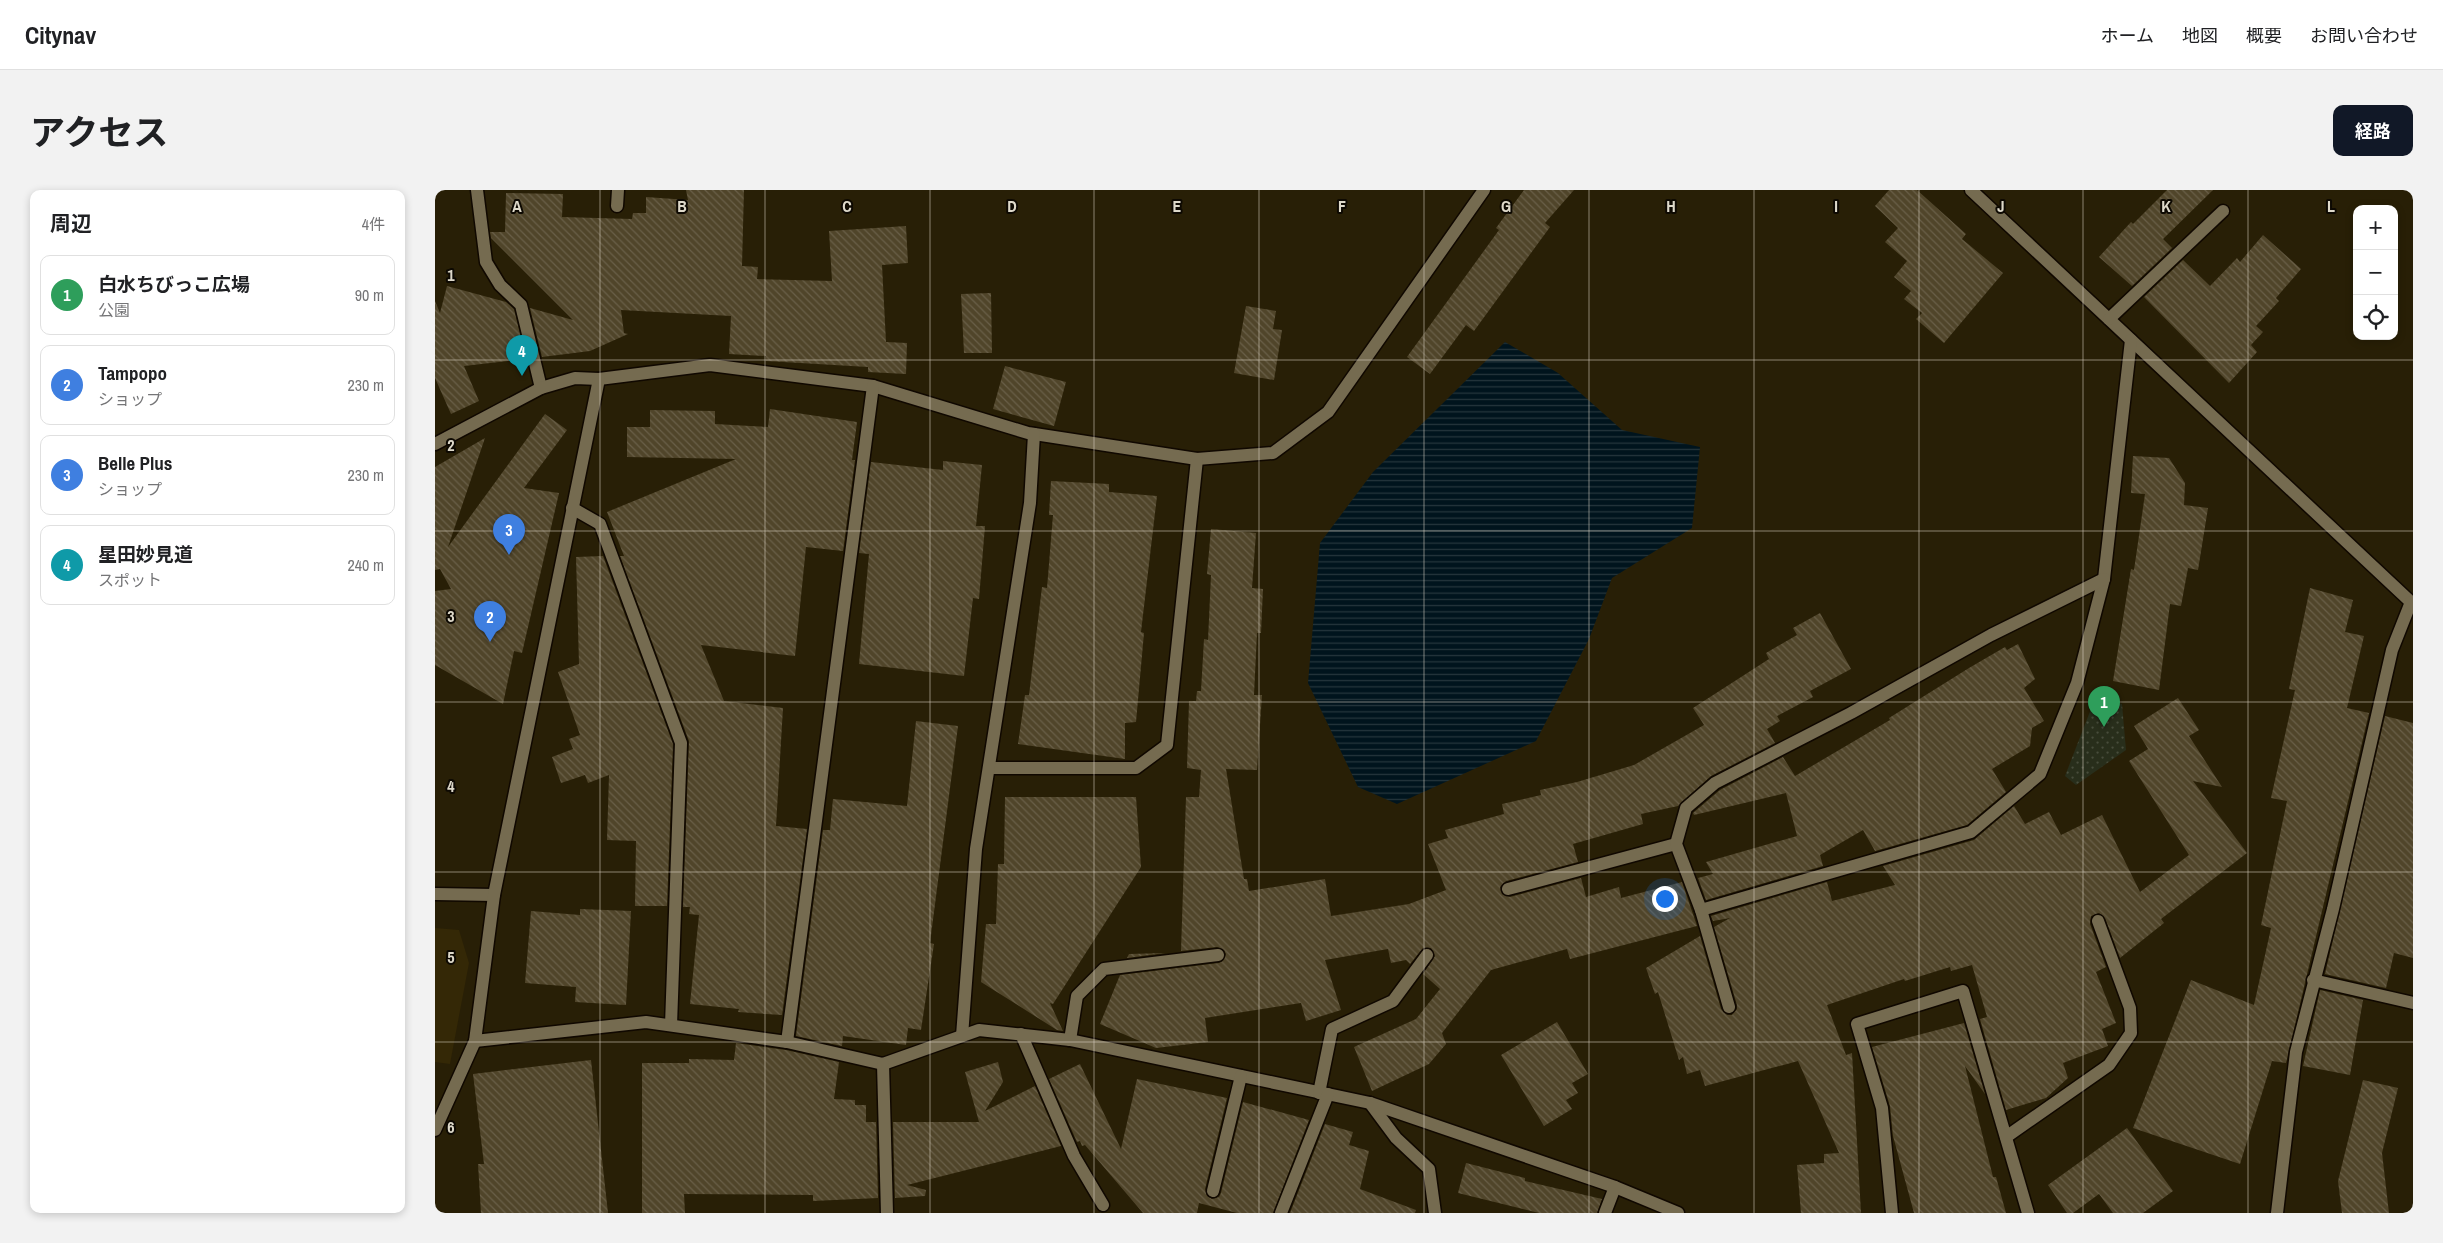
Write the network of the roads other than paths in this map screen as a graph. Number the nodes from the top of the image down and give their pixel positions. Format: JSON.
{"nodes":[{"id":1,"x":477,"y":190,"type":"edge"},
{"id":2,"x":618,"y":190,"type":"edge"},
{"id":3,"x":1484,"y":190,"type":"edge"},
{"id":4,"x":1971,"y":190,"type":"edge"},
{"id":5,"x":617,"y":206,"type":"dead end"},
{"id":6,"x":2223,"y":211,"type":"dead end"},
{"id":7,"x":2109,"y":319,"type":"junction"},
{"id":8,"x":2131,"y":340,"type":"junction"},
{"id":9,"x":599,"y":379,"type":"junction"},
{"id":10,"x":873,"y":386,"type":"junction"},
{"id":11,"x":541,"y":388,"type":"junction"},
{"id":12,"x":1034,"y":434,"type":"junction"},
{"id":13,"x":435,"y":444,"type":"edge"},
{"id":14,"x":1197,"y":459,"type":"junction"},
{"id":15,"x":572,"y":508,"type":"junction"},
{"id":16,"x":2104,"y":579,"type":"junction"},
{"id":17,"x":2412,"y":603,"type":"edge"},
{"id":18,"x":989,"y":768,"type":"junction"},
{"id":19,"x":1676,"y":844,"type":"junction"},
{"id":20,"x":1508,"y":889,"type":"dead end"},
{"id":21,"x":435,"y":894,"type":"edge"},
{"id":22,"x":494,"y":895,"type":"junction"},
{"id":23,"x":1701,"y":910,"type":"junction"},
{"id":24,"x":2098,"y":921,"type":"dead end"},
{"id":25,"x":1218,"y":955,"type":"dead end"},
{"id":26,"x":1427,"y":956,"type":"dead end"},
{"id":27,"x":2313,"y":980,"type":"junction"},
{"id":28,"x":2413,"y":1003,"type":"edge"},
{"id":29,"x":1729,"y":1007,"type":"dead end"},
{"id":30,"x":671,"y":1025,"type":"junction"},
{"id":31,"x":1021,"y":1034,"type":"junction"},
{"id":32,"x":962,"y":1036,"type":"junction"},
{"id":33,"x":1070,"y":1040,"type":"junction"},
{"id":34,"x":475,"y":1041,"type":"junction"},
{"id":35,"x":787,"y":1042,"type":"junction"},
{"id":36,"x":883,"y":1064,"type":"junction"},
{"id":37,"x":1241,"y":1076,"type":"junction"},
{"id":38,"x":1323,"y":1094,"type":"junction"},
{"id":39,"x":1370,"y":1103,"type":"junction"},
{"id":40,"x":435,"y":1130,"type":"edge"},
{"id":41,"x":2006,"y":1137,"type":"junction"},
{"id":42,"x":1615,"y":1186,"type":"junction"},
{"id":43,"x":1213,"y":1191,"type":"dead end"},
{"id":44,"x":1103,"y":1205,"type":"dead end"},
{"id":45,"x":887,"y":1213,"type":"edge"},
{"id":46,"x":1281,"y":1213,"type":"edge"},
{"id":47,"x":1435,"y":1213,"type":"edge"},
{"id":48,"x":1605,"y":1213,"type":"edge"},
{"id":49,"x":1678,"y":1213,"type":"edge"},
{"id":50,"x":1892,"y":1213,"type":"edge"},
{"id":51,"x":2028,"y":1213,"type":"edge"},
{"id":52,"x":2277,"y":1213,"type":"edge"}],
"edges":[{"from":1,"to":11,"type":"street"},
{"from":2,"to":5,"type":"street"},
{"from":3,"to":14,"type":"street"},
{"from":4,"to":7,"type":"street"},
{"from":6,"to":7,"type":"street"},
{"from":7,"to":8,"type":"street"},
{"from":8,"to":16,"type":"street"},
{"from":8,"to":17,"type":"street"},
{"from":9,"to":10,"type":"street"},
{"from":9,"to":11,"type":"street"},
{"from":9,"to":15,"type":"street"},
{"from":10,"to":12,"type":"street"},
{"from":10,"to":35,"type":"street"},
{"from":11,"to":13,"type":"street"},
{"from":12,"to":14,"type":"street"},
{"from":12,"to":18,"type":"street"},
{"from":14,"to":18,"type":"street"},
{"from":15,"to":22,"type":"street"},
{"from":15,"to":30,"type":"street"},
{"from":16,"to":19,"type":"street"},
{"from":16,"to":23,"type":"street"},
{"from":17,"to":27,"type":"street"},
{"from":18,"to":32,"type":"street"},
{"from":19,"to":20,"type":"street"},
{"from":19,"to":23,"type":"street"},
{"from":21,"to":22,"type":"street"},
{"from":22,"to":34,"type":"street"},
{"from":23,"to":29,"type":"street"},
{"from":24,"to":41,"type":"street"},
{"from":25,"to":33,"type":"street"},
{"from":26,"to":38,"type":"street"},
{"from":27,"to":28,"type":"street"},
{"from":27,"to":52,"type":"street"},
{"from":30,"to":34,"type":"street"},
{"from":30,"to":35,"type":"street"},
{"from":31,"to":32,"type":"street"},
{"from":31,"to":33,"type":"street"},
{"from":31,"to":44,"type":"street"},
{"from":32,"to":36,"type":"street"},
{"from":33,"to":37,"type":"street"},
{"from":34,"to":40,"type":"street"},
{"from":35,"to":36,"type":"street"},
{"from":36,"to":45,"type":"street"},
{"from":37,"to":38,"type":"street"},
{"from":37,"to":43,"type":"street"},
{"from":38,"to":39,"type":"street"},
{"from":38,"to":46,"type":"street"},
{"from":39,"to":42,"type":"street"},
{"from":39,"to":47,"type":"street"},
{"from":41,"to":50,"type":"street"},
{"from":41,"to":51,"type":"street"},
{"from":42,"to":48,"type":"street"},
{"from":42,"to":49,"type":"street"}]}
